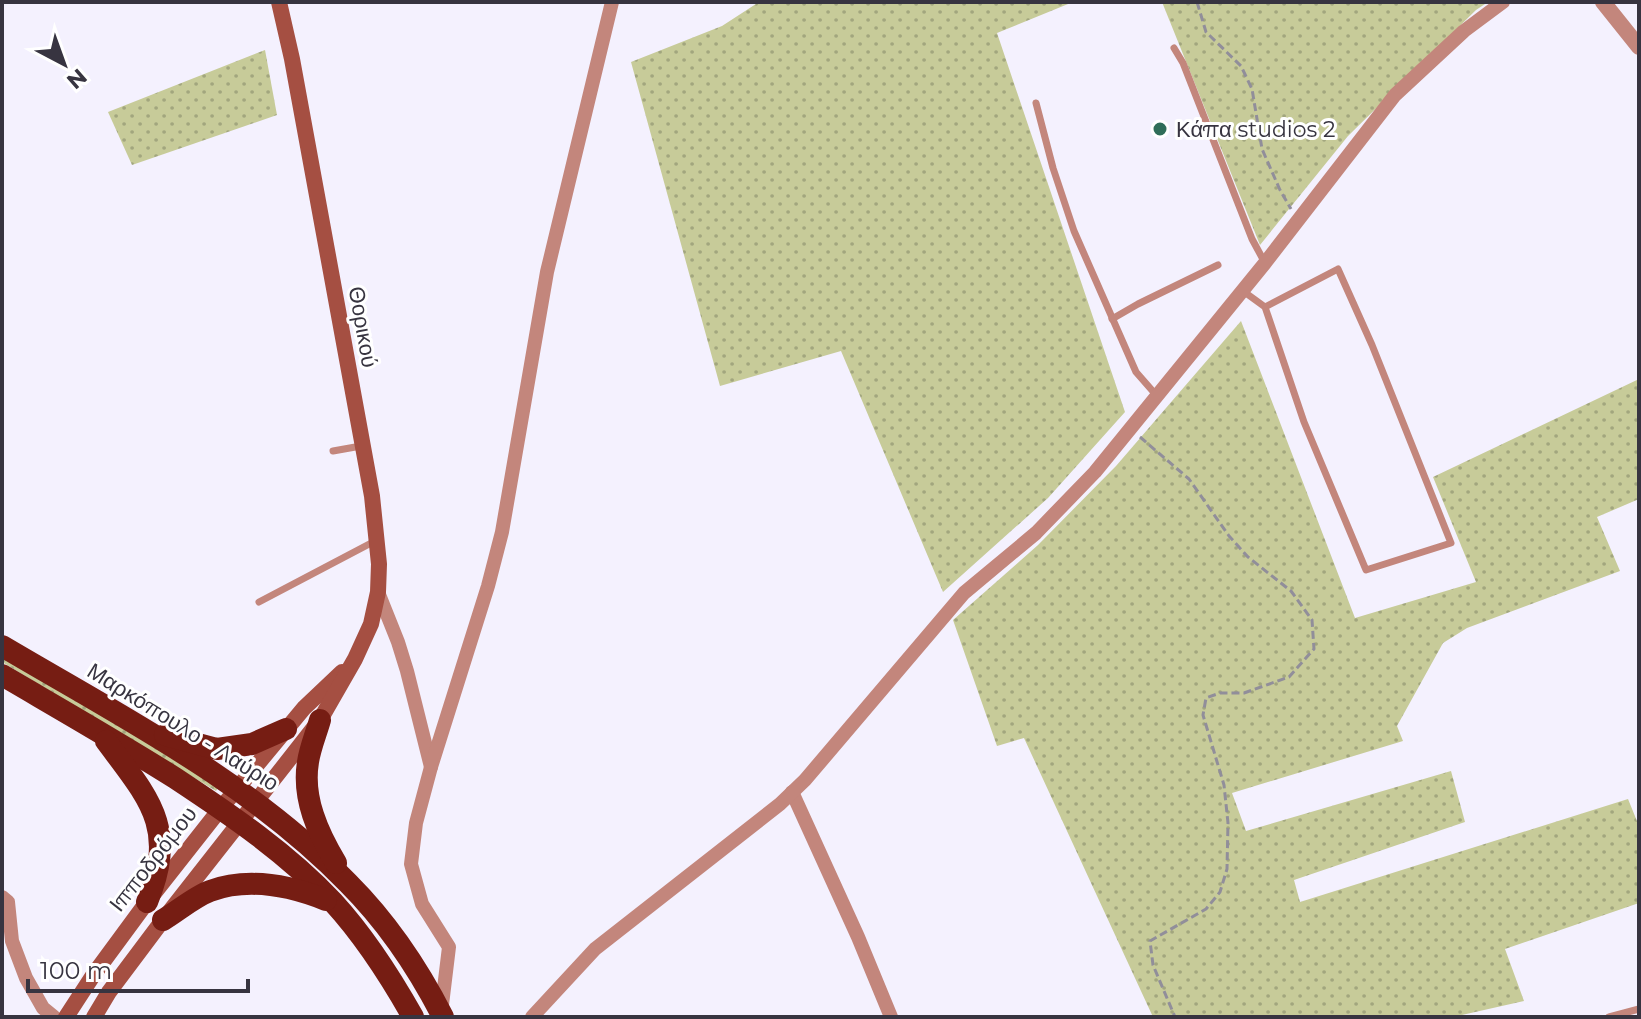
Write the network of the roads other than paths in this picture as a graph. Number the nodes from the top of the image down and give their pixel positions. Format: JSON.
{"nodes":[{"id":1,"x":279,"y":2,"type":"edge"},
{"id":2,"x":612,"y":2,"type":"edge"},
{"id":3,"x":1503,"y":2,"type":"edge"},
{"id":4,"x":1603,"y":2,"type":"edge"},
{"id":5,"x":1639,"y":47,"type":"edge"},
{"id":6,"x":1174,"y":48,"type":"dead end"},
{"id":7,"x":1036,"y":103,"type":"dead end"},
{"id":8,"x":1265,"y":263,"type":"junction"},
{"id":9,"x":1218,"y":265,"type":"dead end"},
{"id":10,"x":1243,"y":291,"type":"junction"},
{"id":11,"x":1265,"y":307,"type":"junction"},
{"id":12,"x":1112,"y":319,"type":"junction"},
{"id":13,"x":1157,"y":396,"type":"junction"},
{"id":14,"x":363,"y":445,"type":"junction"},
{"id":15,"x":333,"y":451,"type":"dead end"},
{"id":16,"x":377,"y":540,"type":"junction"},
{"id":17,"x":378,"y":592,"type":"junction"},
{"id":18,"x":259,"y":602,"type":"dead end"},
{"id":19,"x":2,"y":646,"type":"edge"},
{"id":20,"x":355,"y":659,"type":"junction"},
{"id":21,"x":2,"y":675,"type":"edge"},
{"id":22,"x":320,"y":720,"type":"junction"},
{"id":23,"x":143,"y":729,"type":"junction"},
{"id":24,"x":286,"y":729,"type":"junction"},
{"id":25,"x":98,"y":731,"type":"junction"},
{"id":26,"x":431,"y":767,"type":"junction"},
{"id":27,"x":792,"y":792,"type":"junction"},
{"id":28,"x":246,"y":795,"type":"junction"},
{"id":29,"x":221,"y":808,"type":"junction"},
{"id":30,"x":241,"y":821,"type":"junction"},
{"id":31,"x":350,"y":884,"type":"junction"},
{"id":32,"x":2,"y":897,"type":"edge"},
{"id":33,"x":147,"y":902,"type":"junction"},
{"id":34,"x":333,"y":902,"type":"junction"},
{"id":35,"x":163,"y":920,"type":"junction"},
{"id":36,"x":1639,"y":1009,"type":"edge"},
{"id":37,"x":45,"y":1014,"type":"edge"},
{"id":38,"x":442,"y":1015,"type":"edge"},
{"id":39,"x":66,"y":1017,"type":"edge"},
{"id":40,"x":94,"y":1017,"type":"edge"},
{"id":41,"x":413,"y":1017,"type":"edge"},
{"id":42,"x":532,"y":1017,"type":"edge"},
{"id":43,"x":891,"y":1017,"type":"edge"},
{"id":44,"x":1609,"y":1017,"type":"edge"}],
"edges":[{"from":1,"to":14,"type":"main road","name":"Θορικού"},
{"from":2,"to":26,"type":"street"},
{"from":3,"to":8,"type":"street"},
{"from":4,"to":5,"type":"street"},
{"from":6,"to":8,"type":"lane"},
{"from":7,"to":12,"type":"lane"},
{"from":8,"to":10,"type":"street"},
{"from":9,"to":12,"type":"lane"},
{"from":10,"to":11,"type":"lane"},
{"from":10,"to":13,"type":"street"},
{"from":11,"to":11,"type":"lane"},
{"from":12,"to":13,"type":"lane"},
{"from":13,"to":27,"type":"street"},
{"from":14,"to":15,"type":"lane"},
{"from":14,"to":16,"type":"main road","name":"Θορικού"},
{"from":16,"to":17,"type":"main road","name":"Θορικού"},
{"from":16,"to":18,"type":"lane"},
{"from":17,"to":20,"type":"main road","name":"Θορικού"},
{"from":17,"to":26,"type":"street"},
{"from":19,"to":23,"type":"highway","name":"Μαρκόπουλο - Λαύριο"},
{"from":20,"to":22,"type":"main road","name":"Θορικού"},
{"from":20,"to":24,"type":"main road","name":"Θορικού"},
{"from":21,"to":25,"type":"highway"},
{"from":22,"to":28,"type":"main road","name":"Θορικού"},
{"from":22,"to":31,"type":"highway"},
{"from":23,"to":24,"type":"highway"},
{"from":23,"to":28,"type":"highway","name":"Μαρκόπουλο - Λαύριο"},
{"from":24,"to":28,"type":"main road","name":"Θορικού"},
{"from":25,"to":29,"type":"highway"},
{"from":25,"to":33,"type":"highway"},
{"from":26,"to":38,"type":"street"},
{"from":27,"to":42,"type":"street"},
{"from":27,"to":43,"type":"street"},
{"from":28,"to":29,"type":"main road","name":"Ιπποδρόμου"},
{"from":28,"to":30,"type":"main road","name":"Ιπποδρόμου"},
{"from":28,"to":31,"type":"highway","name":"Μαρκόπουλο - Λαύριο"},
{"from":29,"to":30,"type":"highway"},
{"from":29,"to":33,"type":"main road","name":"Ιπποδρόμου"},
{"from":30,"to":34,"type":"highway"},
{"from":30,"to":35,"type":"main road","name":"Ιπποδρόμου"},
{"from":31,"to":38,"type":"highway","name":"Μαρκόπουλο - Λαύριο"},
{"from":32,"to":37,"type":"street"},
{"from":33,"to":39,"type":"main road","name":"Ιπποδρόμου"},
{"from":34,"to":35,"type":"highway"},
{"from":34,"to":41,"type":"highway"},
{"from":35,"to":40,"type":"main road","name":"Ιπποδρόμου"},
{"from":36,"to":44,"type":"lane"}]}
